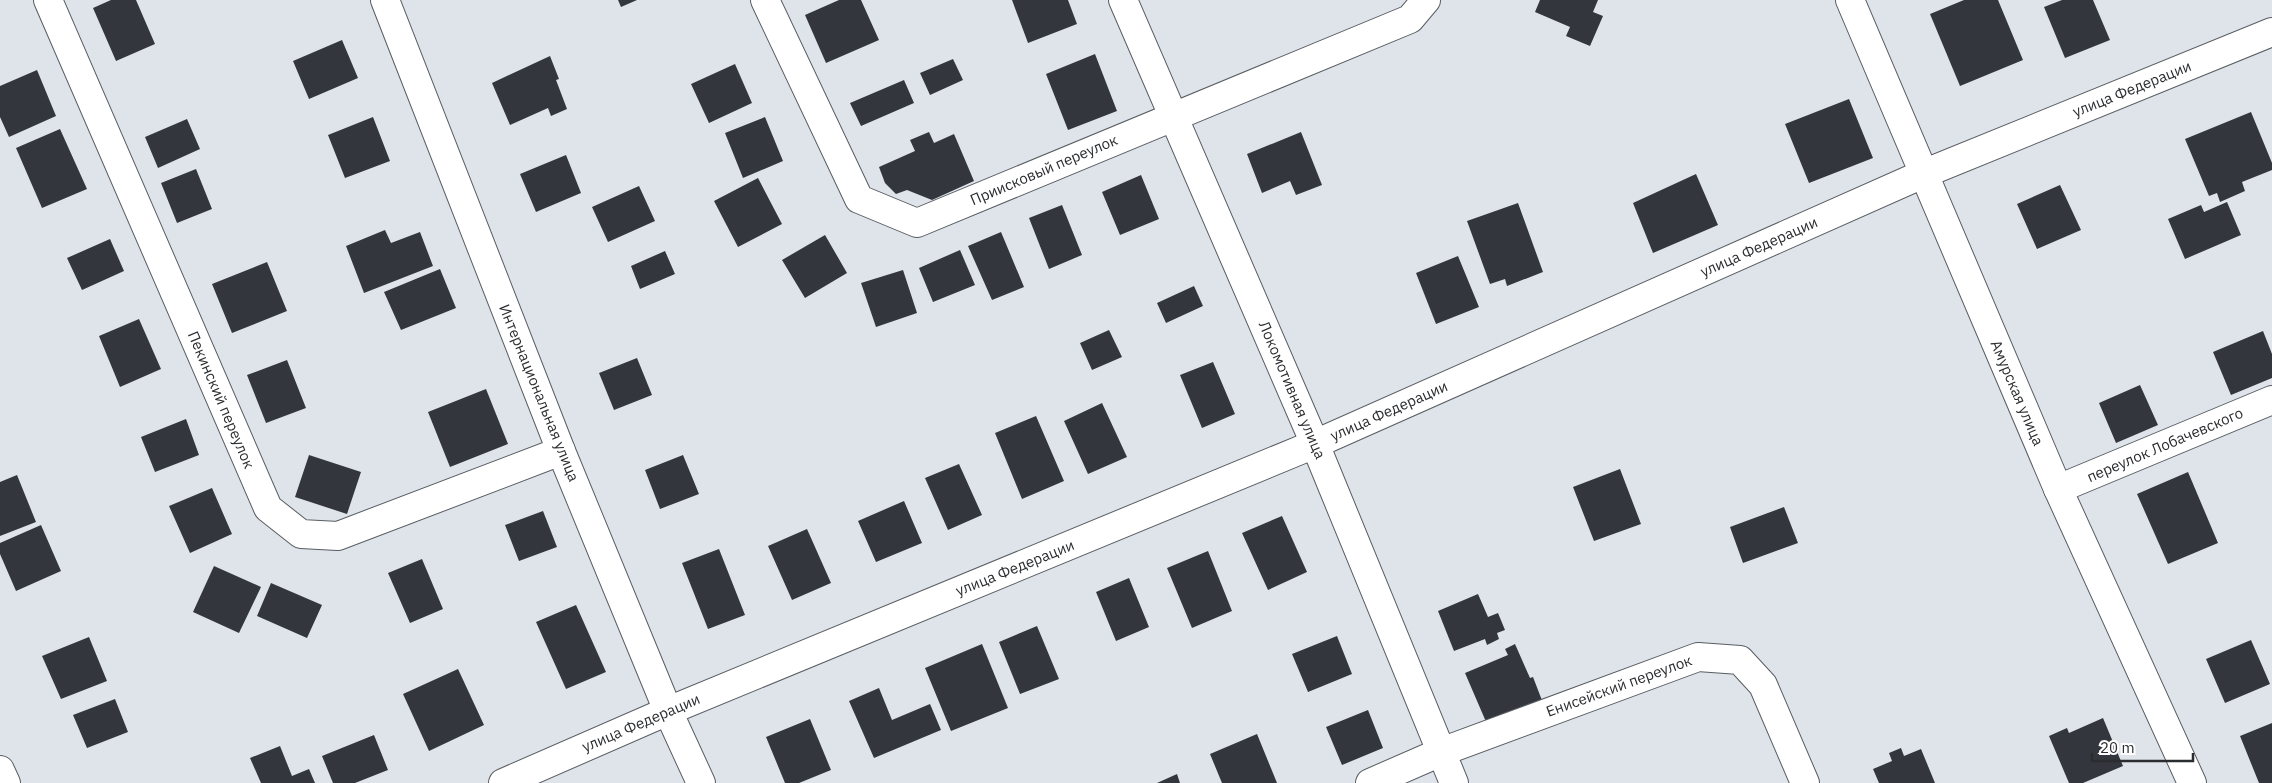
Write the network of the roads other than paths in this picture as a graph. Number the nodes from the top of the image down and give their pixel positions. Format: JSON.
{"nodes":[{"id":1,"x":48,"y":0,"type":"edge"},
{"id":2,"x":385,"y":0,"type":"edge"},
{"id":3,"x":765,"y":0,"type":"edge"},
{"id":4,"x":1124,"y":0,"type":"edge"},
{"id":5,"x":1426,"y":0,"type":"edge"},
{"id":6,"x":1850,"y":0,"type":"edge"},
{"id":7,"x":2272,"y":32,"type":"edge"},
{"id":8,"x":1173,"y":116,"type":"junction"},
{"id":9,"x":1923,"y":174,"type":"junction"},
{"id":10,"x":2272,"y":400,"type":"edge"},
{"id":11,"x":1315,"y":444,"type":"junction"},
{"id":12,"x":561,"y":451,"type":"junction"},
{"id":13,"x":2058,"y":489,"type":"junction"},
{"id":14,"x":668,"y":711,"type":"junction"},
{"id":15,"x":1441,"y":752,"type":"junction"},
{"id":16,"x":0,"y":770,"type":"edge"},
{"id":17,"x":6,"y":783,"type":"edge"},
{"id":18,"x":503,"y":783,"type":"edge"},
{"id":19,"x":701,"y":783,"type":"edge"},
{"id":20,"x":1370,"y":783,"type":"edge"},
{"id":21,"x":1454,"y":783,"type":"edge"},
{"id":22,"x":1805,"y":783,"type":"edge"},
{"id":23,"x":2192,"y":783,"type":"edge"}],
"edges":[{"from":1,"to":12,"type":"street","name":"Пекинский переулок"},
{"from":2,"to":12,"type":"street","name":"Интернациональная улица"},
{"from":3,"to":8,"type":"street","name":"Приисковый переулок"},
{"from":4,"to":8,"type":"street","name":"Локомотивная улица"},
{"from":5,"to":8,"type":"street","name":"Приисковый переулок"},
{"from":6,"to":9,"type":"street","name":"Амурская улица"},
{"from":7,"to":9,"type":"street","name":"улица Федерации"},
{"from":8,"to":11,"type":"street","name":"Локомотивная улица"},
{"from":9,"to":11,"type":"street","name":"улица Федерации"},
{"from":9,"to":13,"type":"street","name":"Амурская улица"},
{"from":10,"to":13,"type":"street","name":"переулок Лобачевского"},
{"from":11,"to":14,"type":"street","name":"улица Федерации"},
{"from":11,"to":15,"type":"street","name":"Локомотивная улица"},
{"from":12,"to":14,"type":"street","name":"Интернациональная улица"},
{"from":13,"to":23,"type":"street","name":"Амурская улица"},
{"from":14,"to":18,"type":"street","name":"улица Федерации"},
{"from":14,"to":19,"type":"street","name":"Интернациональная улица"},
{"from":15,"to":20,"type":"street","name":"Енисейский переулок"},
{"from":15,"to":21,"type":"street","name":"Локомотивная улица"},
{"from":15,"to":22,"type":"street","name":"Енисейский переулок"},
{"from":16,"to":17,"type":"street"}]}
